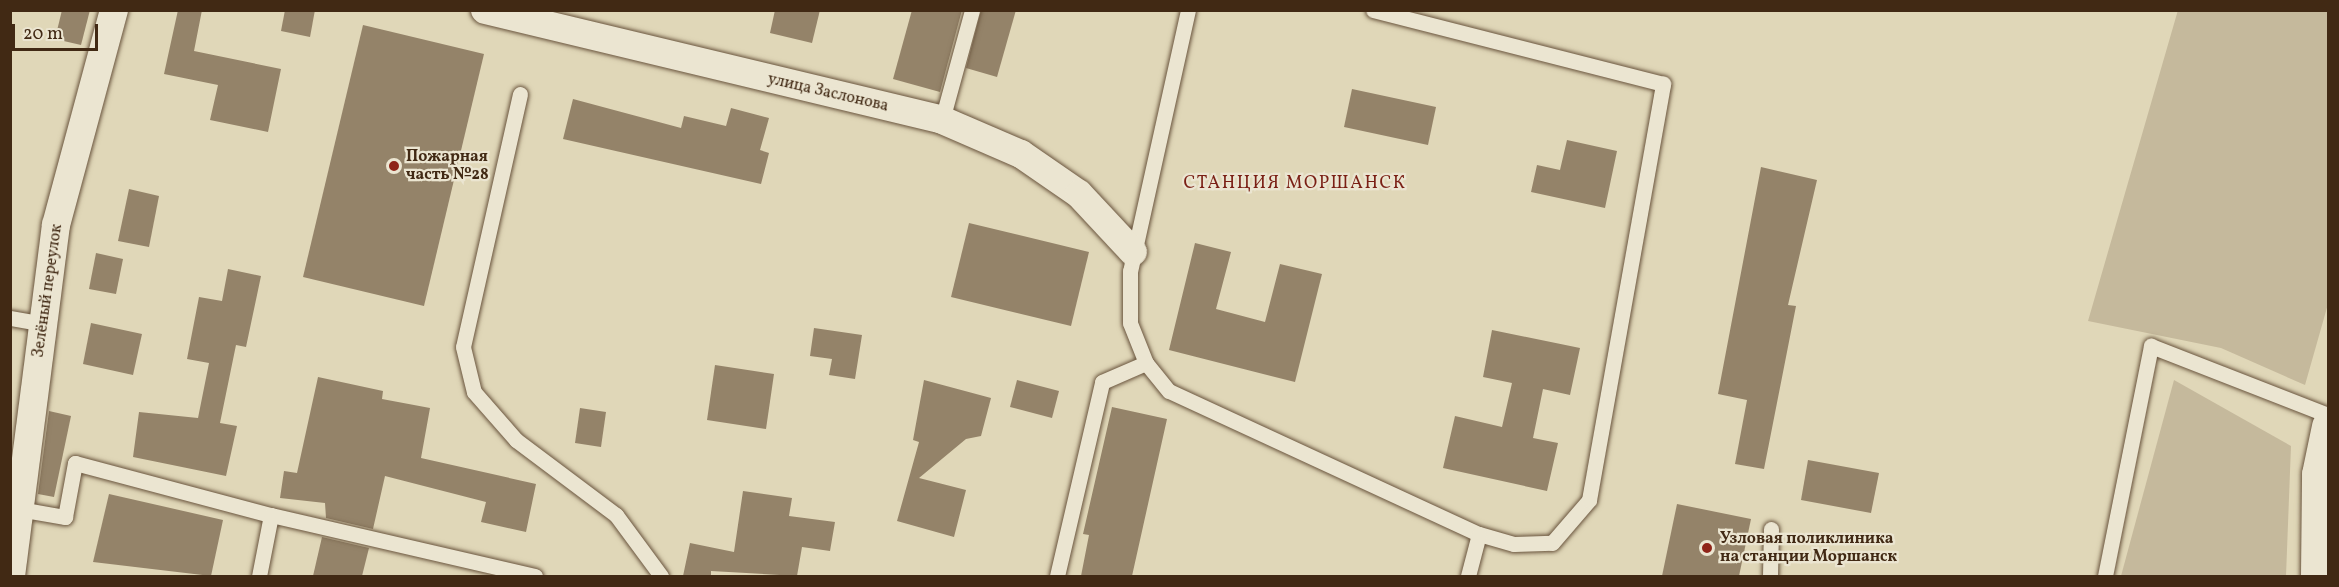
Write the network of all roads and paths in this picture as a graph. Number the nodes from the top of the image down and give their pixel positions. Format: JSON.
{"nodes":[{"id":1,"x":114,"y":10,"type":"edge"},
{"id":2,"x":485,"y":10,"type":"edge"},
{"id":3,"x":972,"y":10,"type":"edge"},
{"id":4,"x":1188,"y":10,"type":"edge"},
{"id":5,"x":1373,"y":10,"type":"edge"},
{"id":6,"x":520,"y":94,"type":"dead end"},
{"id":7,"x":942,"y":120,"type":"junction"},
{"id":8,"x":1133,"y":252,"type":"junction"},
{"id":9,"x":10,"y":318,"type":"edge"},
{"id":10,"x":43,"y":324,"type":"junction"},
{"id":11,"x":1146,"y":363,"type":"junction"},
{"id":12,"x":2328,"y":415,"type":"edge"},
{"id":13,"x":2328,"y":426,"type":"edge"},
{"id":14,"x":19,"y":509,"type":"junction"},
{"id":15,"x":271,"y":515,"type":"junction"},
{"id":16,"x":1771,"y":529,"type":"dead end"},
{"id":17,"x":1479,"y":534,"type":"junction"},
{"id":18,"x":11,"y":576,"type":"edge"},
{"id":19,"x":259,"y":576,"type":"edge"},
{"id":20,"x":535,"y":576,"type":"edge"},
{"id":21,"x":661,"y":576,"type":"edge"},
{"id":22,"x":1057,"y":576,"type":"edge"},
{"id":23,"x":1468,"y":576,"type":"edge"},
{"id":24,"x":1770,"y":576,"type":"edge"},
{"id":25,"x":2105,"y":576,"type":"edge"},
{"id":26,"x":2317,"y":576,"type":"edge"}],
"edges":[{"from":1,"to":10,"type":"street","name":"Зелёный переулок"},
{"from":2,"to":7,"type":"street","name":"улица Заслонова"},
{"from":3,"to":7,"type":"lane"},
{"from":4,"to":8,"type":"lane"},
{"from":5,"to":17,"type":"lane"},
{"from":6,"to":21,"type":"lane"},
{"from":7,"to":8,"type":"street","name":"улица Заслонова"},
{"from":8,"to":11,"type":"lane"},
{"from":9,"to":10,"type":"lane"},
{"from":10,"to":14,"type":"street","name":"Зелёный переулок"},
{"from":11,"to":17,"type":"lane"},
{"from":11,"to":22,"type":"lane"},
{"from":12,"to":25,"type":"lane"},
{"from":13,"to":26,"type":"street"},
{"from":14,"to":15,"type":"lane"},
{"from":14,"to":18,"type":"street","name":"Зелёный переулок"},
{"from":15,"to":19,"type":"lane"},
{"from":15,"to":20,"type":"lane"},
{"from":16,"to":24,"type":"lane"},
{"from":17,"to":23,"type":"lane"}]}
